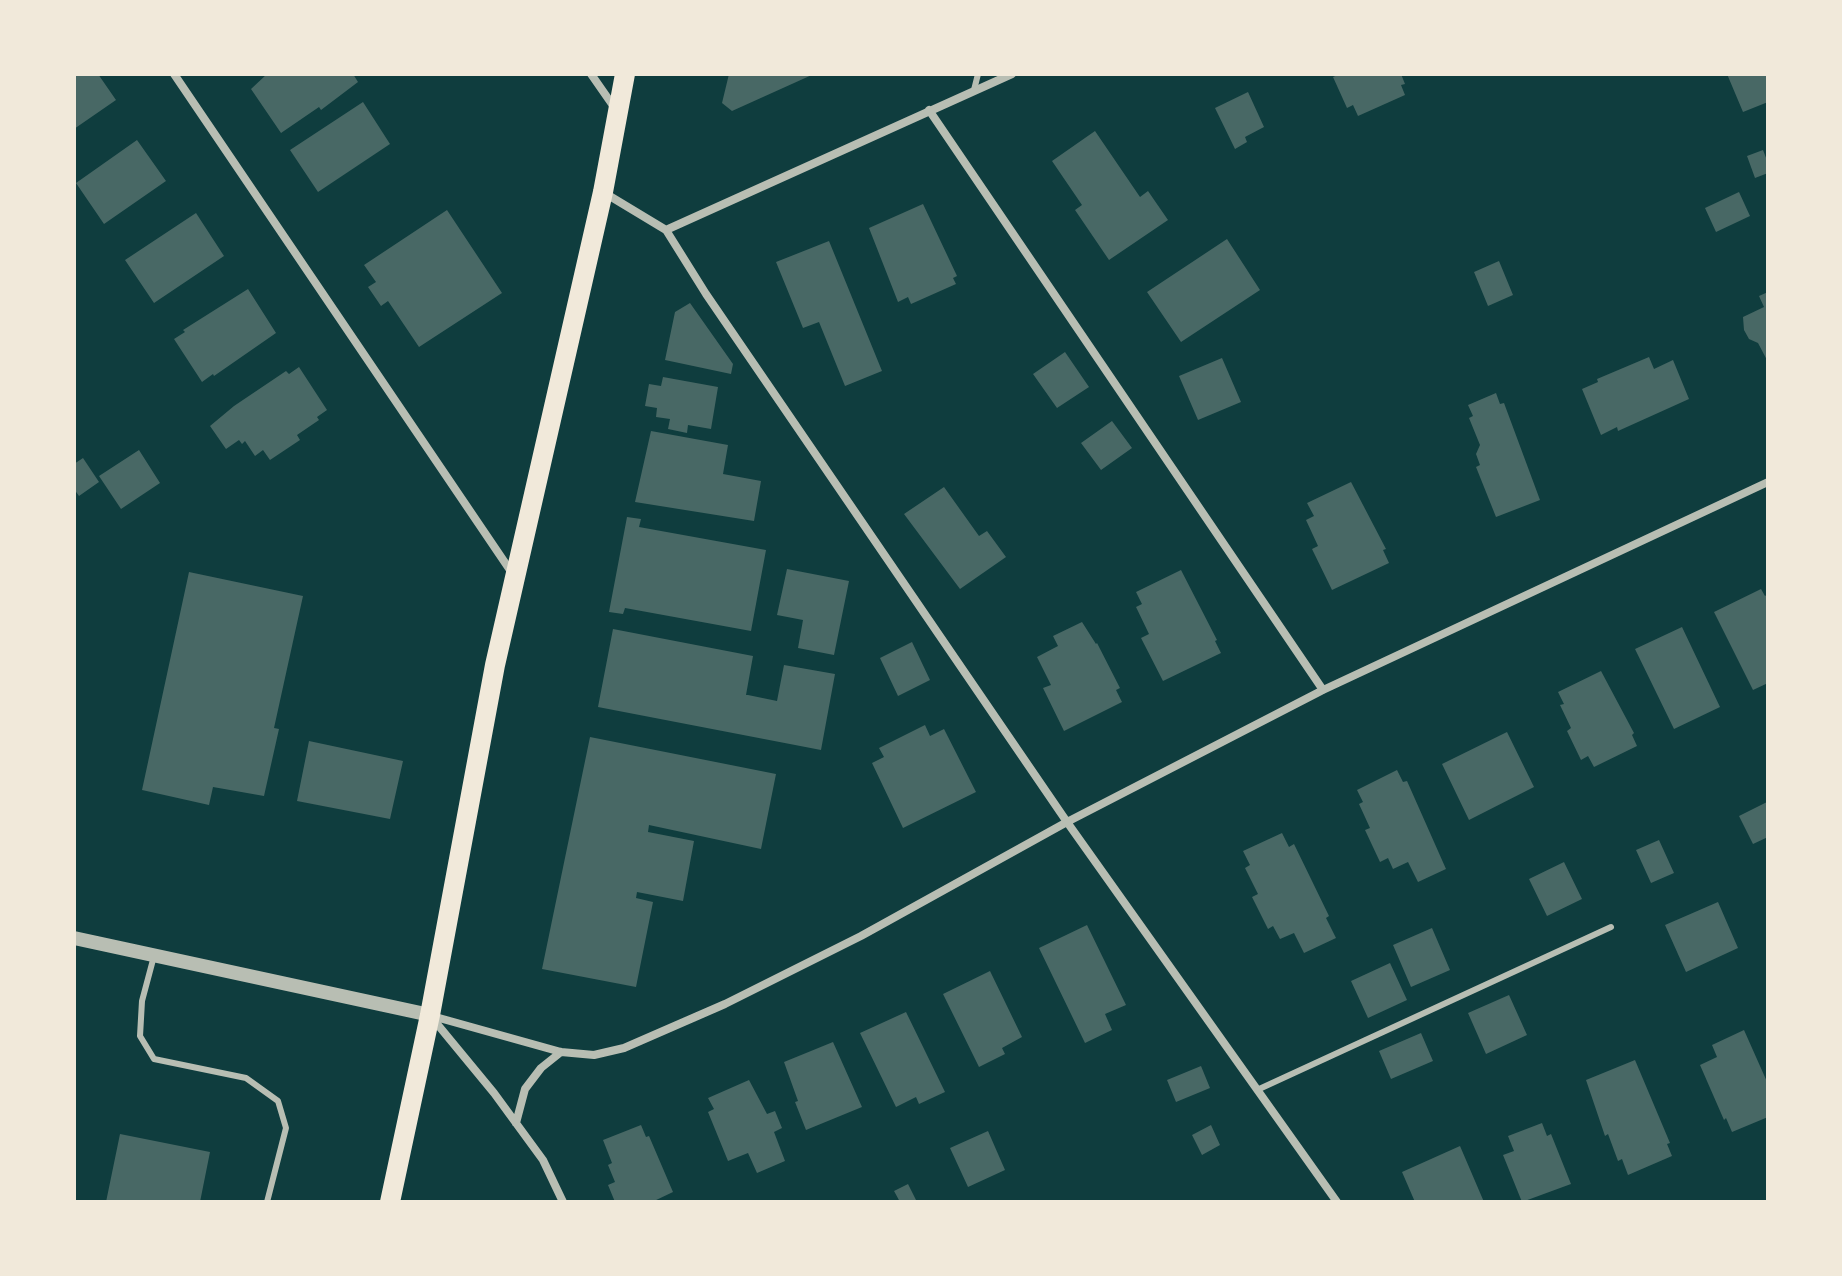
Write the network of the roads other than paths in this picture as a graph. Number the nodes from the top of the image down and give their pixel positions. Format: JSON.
{"nodes":[{"id":1,"x":174,"y":74,"type":"edge"},
{"id":2,"x":591,"y":74,"type":"edge"},
{"id":3,"x":625,"y":74,"type":"edge"},
{"id":4,"x":978,"y":74,"type":"edge"},
{"id":5,"x":1012,"y":74,"type":"edge"},
{"id":6,"x":974,"y":90,"type":"junction"},
{"id":7,"x":929,"y":110,"type":"junction"},
{"id":8,"x":617,"y":111,"type":"junction"},
{"id":9,"x":603,"y":192,"type":"junction"},
{"id":10,"x":666,"y":230,"type":"junction"},
{"id":11,"x":1768,"y":482,"type":"edge"},
{"id":12,"x":514,"y":576,"type":"junction"},
{"id":13,"x":1323,"y":690,"type":"junction"},
{"id":14,"x":1067,"y":822,"type":"junction"},
{"id":15,"x":1611,"y":927,"type":"dead end"},
{"id":16,"x":74,"y":938,"type":"edge"},
{"id":17,"x":154,"y":956,"type":"junction"},
{"id":18,"x":430,"y":1015,"type":"junction"},
{"id":19,"x":561,"y":1052,"type":"junction"},
{"id":20,"x":1257,"y":1090,"type":"junction"},
{"id":21,"x":516,"y":1123,"type":"junction"},
{"id":22,"x":267,"y":1202,"type":"edge"},
{"id":23,"x":390,"y":1202,"type":"edge"},
{"id":24,"x":563,"y":1202,"type":"edge"},
{"id":25,"x":1337,"y":1202,"type":"edge"}],
"edges":[{"from":1,"to":12,"type":"street"},
{"from":2,"to":8,"type":"street"},
{"from":3,"to":8,"type":"main road"},
{"from":4,"to":6,"type":"lane"},
{"from":5,"to":6,"type":"street"},
{"from":6,"to":7,"type":"street"},
{"from":7,"to":10,"type":"street"},
{"from":7,"to":13,"type":"street"},
{"from":8,"to":9,"type":"main road"},
{"from":9,"to":10,"type":"street"},
{"from":9,"to":12,"type":"main road"},
{"from":10,"to":14,"type":"street"},
{"from":11,"to":13,"type":"street"},
{"from":12,"to":18,"type":"main road"},
{"from":13,"to":14,"type":"street"},
{"from":14,"to":19,"type":"street"},
{"from":14,"to":20,"type":"street"},
{"from":15,"to":20,"type":"lane"},
{"from":16,"to":17,"type":"street"},
{"from":17,"to":18,"type":"street"},
{"from":17,"to":22,"type":"lane"},
{"from":18,"to":19,"type":"street"},
{"from":18,"to":21,"type":"street"},
{"from":18,"to":23,"type":"main road"},
{"from":19,"to":21,"type":"street"},
{"from":20,"to":25,"type":"street"},
{"from":21,"to":24,"type":"street"}]}
